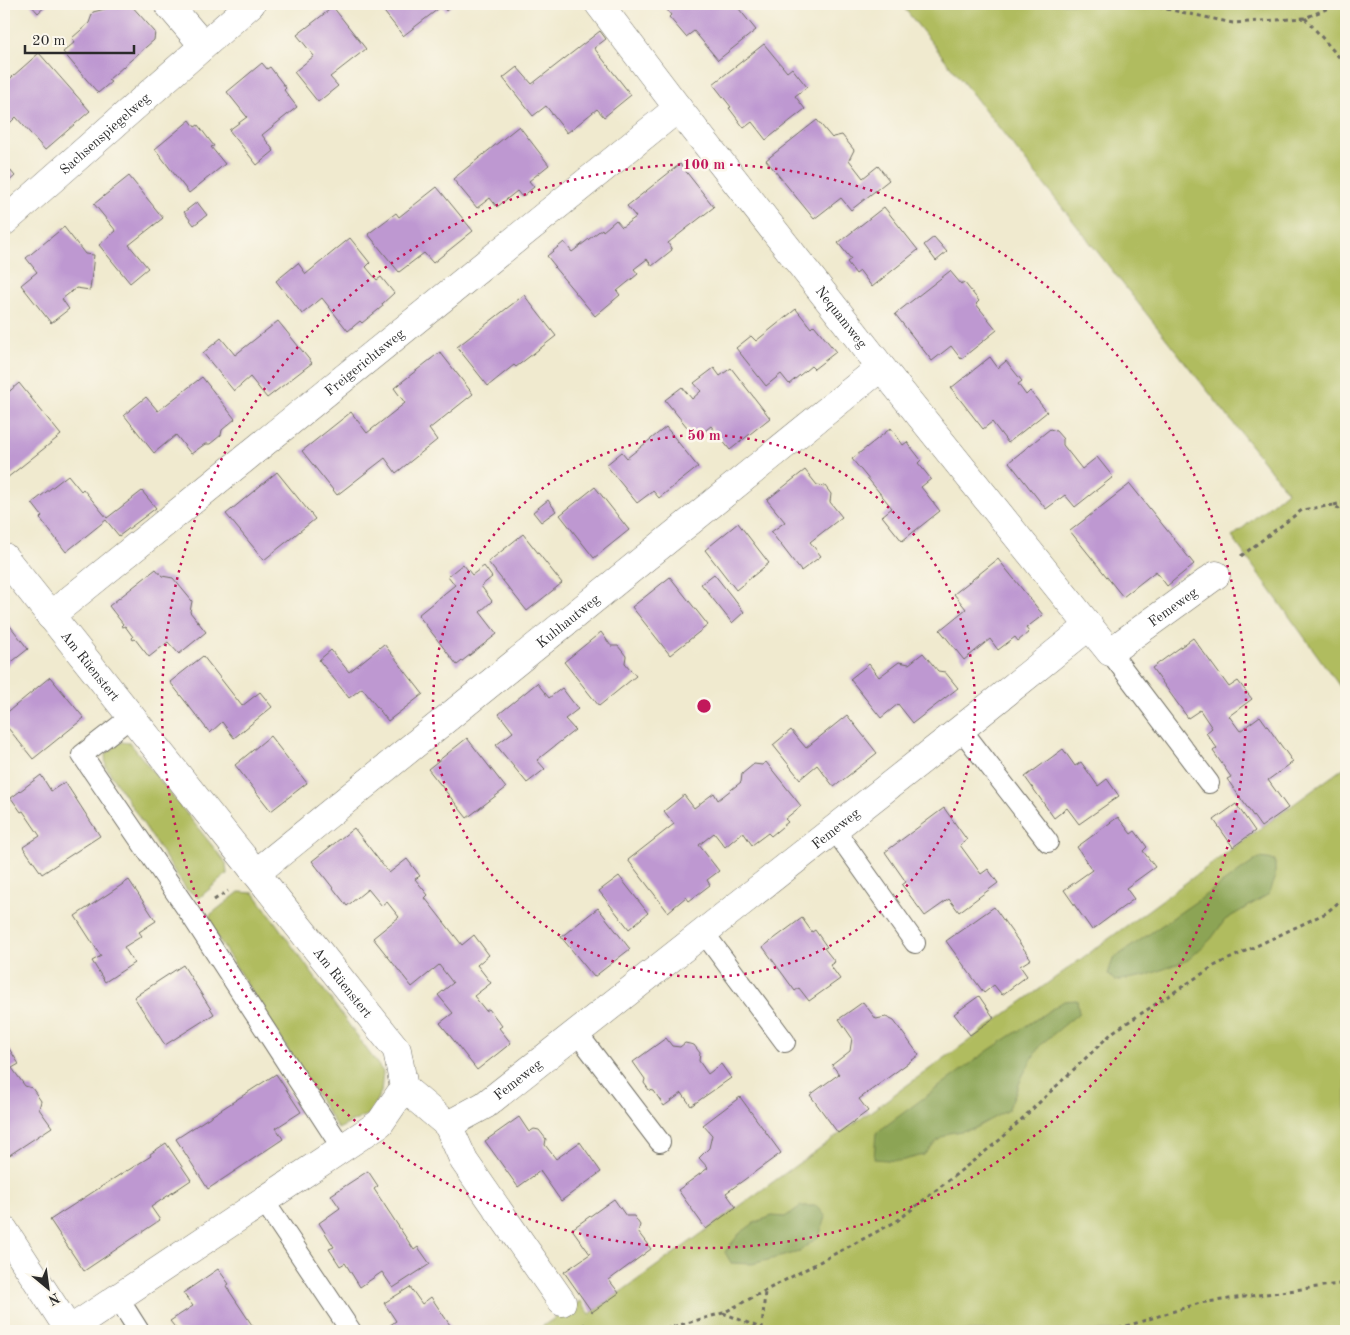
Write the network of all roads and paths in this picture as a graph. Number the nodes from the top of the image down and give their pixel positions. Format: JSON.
{"nodes":[{"id":1,"x":168,"y":4,"type":"edge"},
{"id":2,"x":251,"y":4,"type":"edge"},
{"id":3,"x":599,"y":4,"type":"edge"},
{"id":4,"x":1144,"y":4,"type":"edge"},
{"id":5,"x":1338,"y":4,"type":"edge"},
{"id":6,"x":1305,"y":18,"type":"junction"},
{"id":7,"x":204,"y":45,"type":"junction"},
{"id":8,"x":1346,"y":65,"type":"edge"},
{"id":9,"x":678,"y":108,"type":"junction"},
{"id":10,"x":4,"y":222,"type":"edge"},
{"id":11,"x":881,"y":368,"type":"junction"},
{"id":12,"x":1346,"y":502,"type":"edge"},
{"id":13,"x":1334,"y":505,"type":"junction"},
{"id":14,"x":1346,"y":514,"type":"edge"},
{"id":15,"x":4,"y":557,"type":"edge"},
{"id":16,"x":1216,"y":575,"type":"joint"},
{"id":17,"x":50,"y":616,"type":"junction"},
{"id":18,"x":1089,"y":626,"type":"junction"},
{"id":19,"x":1110,"y":652,"type":"junction"},
{"id":20,"x":131,"y":718,"type":"junction"},
{"id":21,"x":961,"y":729,"type":"junction"},
{"id":22,"x":1209,"y":783,"type":"dead end"},
{"id":23,"x":834,"y":830,"type":"junction"},
{"id":24,"x":1048,"y":842,"type":"dead end"},
{"id":25,"x":256,"y":873,"type":"junction"},
{"id":26,"x":1346,"y":896,"type":"edge"},
{"id":27,"x":191,"y":915,"type":"junction"},
{"id":28,"x":704,"y":933,"type":"junction"},
{"id":29,"x":915,"y":943,"type":"dead end"},
{"id":30,"x":577,"y":1033,"type":"junction"},
{"id":31,"x":785,"y":1042,"type":"dead end"},
{"id":32,"x":404,"y":1088,"type":"junction"},
{"id":33,"x":448,"y":1126,"type":"junction"},
{"id":34,"x":660,"y":1142,"type":"dead end"},
{"id":35,"x":342,"y":1148,"type":"junction"},
{"id":36,"x":264,"y":1201,"type":"junction"},
{"id":37,"x":4,"y":1230,"type":"edge"},
{"id":38,"x":1346,"y":1283,"type":"edge"},
{"id":39,"x":765,"y":1291,"type":"junction"},
{"id":40,"x":118,"y":1298,"type":"junction"},
{"id":41,"x":562,"y":1302,"type":"dead end"},
{"id":42,"x":723,"y":1312,"type":"junction"},
{"id":43,"x":762,"y":1329,"type":"junction"},
{"id":44,"x":69,"y":1331,"type":"edge"},
{"id":45,"x":139,"y":1331,"type":"edge"},
{"id":46,"x":351,"y":1331,"type":"edge"},
{"id":47,"x":658,"y":1331,"type":"edge"},
{"id":48,"x":768,"y":1331,"type":"edge"},
{"id":49,"x":1111,"y":1331,"type":"edge"}],
"edges":[{"from":1,"to":7,"type":"street"},
{"from":2,"to":7,"type":"street","name":"Sachsenspiegelweg"},
{"from":3,"to":9,"type":"street","name":"Nequamweg"},
{"from":4,"to":6,"type":"path"},
{"from":5,"to":6,"type":"path"},
{"from":6,"to":8,"type":"path"},
{"from":7,"to":10,"type":"street","name":"Sachsenspiegelweg"},
{"from":9,"to":11,"type":"street","name":"Nequamweg"},
{"from":9,"to":17,"type":"street","name":"Freigerichtsweg"},
{"from":11,"to":18,"type":"street","name":"Nequamweg"},
{"from":11,"to":25,"type":"street","name":"Kuhhautweg"},
{"from":12,"to":13,"type":"path"},
{"from":13,"to":14,"type":"path"},
{"from":13,"to":16,"type":"path"},
{"from":15,"to":17,"type":"street","name":"Am Rüenstert"},
{"from":16,"to":19,"type":"street","name":"Femeweg"},
{"from":17,"to":20,"type":"street","name":"Am Rüenstert"},
{"from":18,"to":19,"type":"street"},
{"from":18,"to":21,"type":"street","name":"Femeweg"},
{"from":19,"to":22,"type":"lane"},
{"from":20,"to":25,"type":"street","name":"Am Rüenstert"},
{"from":20,"to":27,"type":"lane"},
{"from":21,"to":23,"type":"street","name":"Femeweg"},
{"from":21,"to":24,"type":"lane"},
{"from":23,"to":28,"type":"street","name":"Femeweg"},
{"from":23,"to":29,"type":"lane"},
{"from":25,"to":27,"type":"path"},
{"from":25,"to":32,"type":"street","name":"Am Rüenstert"},
{"from":26,"to":39,"type":"path"},
{"from":27,"to":35,"type":"lane"},
{"from":28,"to":30,"type":"street","name":"Femeweg"},
{"from":28,"to":31,"type":"lane"},
{"from":30,"to":33,"type":"street","name":"Femeweg"},
{"from":30,"to":34,"type":"lane"},
{"from":32,"to":33,"type":"street"},
{"from":32,"to":35,"type":"street"},
{"from":33,"to":41,"type":"street"},
{"from":35,"to":36,"type":"street"},
{"from":36,"to":40,"type":"street"},
{"from":36,"to":46,"type":"lane"},
{"from":37,"to":44,"type":"street"},
{"from":38,"to":49,"type":"path"},
{"from":39,"to":42,"type":"path"},
{"from":39,"to":43,"type":"path"},
{"from":40,"to":44,"type":"street"},
{"from":40,"to":45,"type":"lane"},
{"from":42,"to":43,"type":"path"},
{"from":42,"to":47,"type":"path"},
{"from":43,"to":48,"type":"path"}]}
